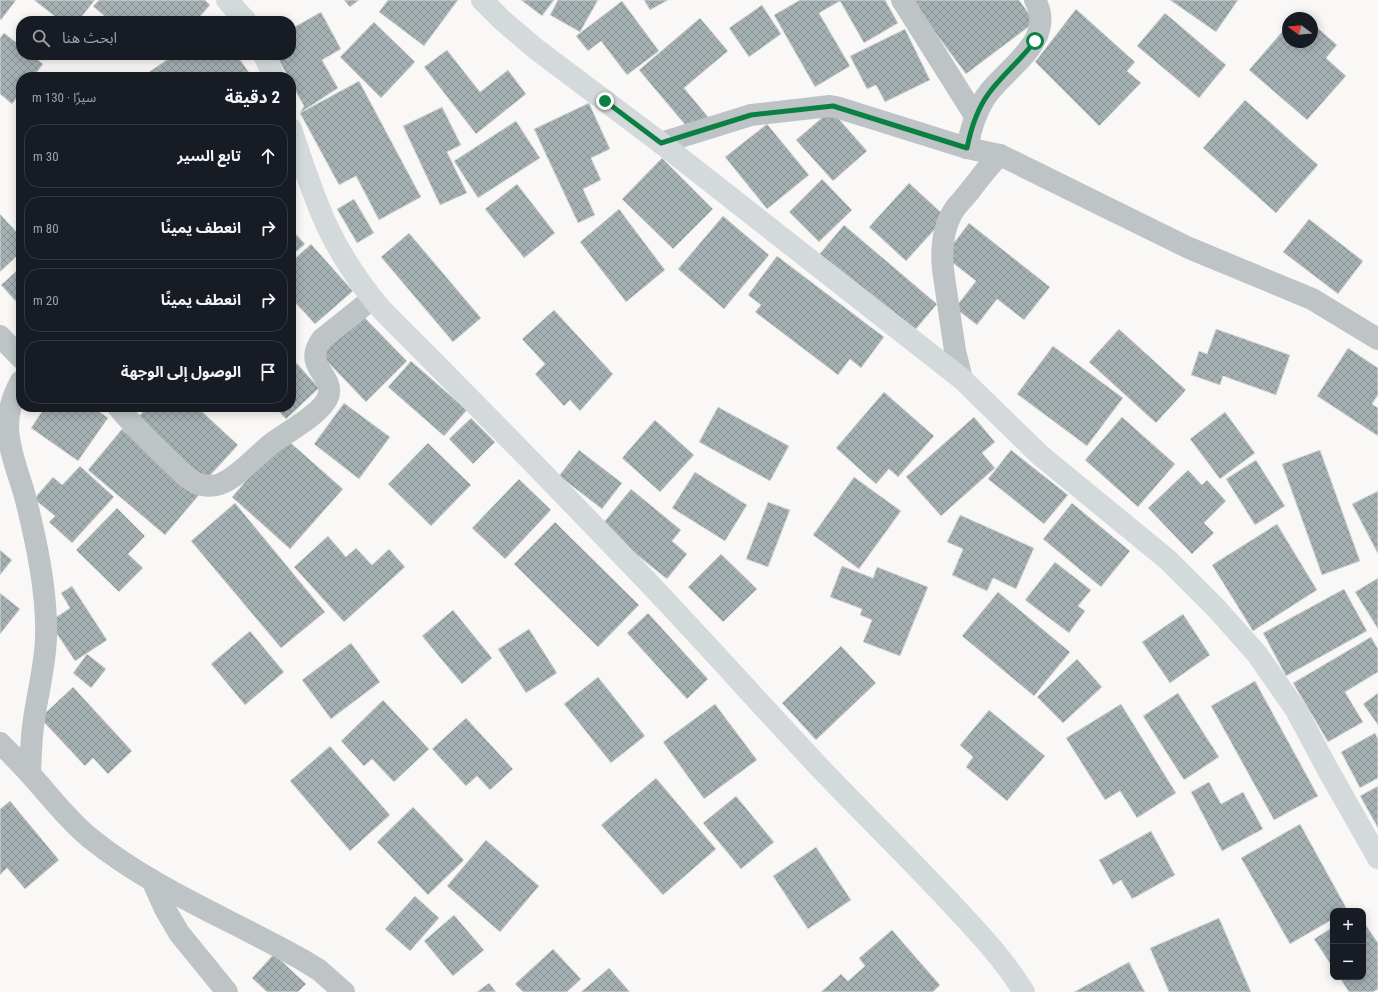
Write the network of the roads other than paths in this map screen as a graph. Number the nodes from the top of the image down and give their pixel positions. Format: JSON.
{"nodes":[{"id":1,"x":227,"y":0,"type":"edge"},
{"id":2,"x":482,"y":0,"type":"edge"},
{"id":3,"x":902,"y":0,"type":"edge"},
{"id":4,"x":1035,"y":0,"type":"edge"},
{"id":5,"x":241,"y":16,"type":"edge"},
{"id":6,"x":266,"y":60,"type":"edge"},
{"id":7,"x":272,"y":72,"type":"edge"},
{"id":8,"x":975,"y":116,"type":"junction"},
{"id":9,"x":661,"y":143,"type":"junction"},
{"id":10,"x":296,"y":144,"type":"edge"},
{"id":11,"x":967,"y":148,"type":"junction"},
{"id":12,"x":1000,"y":155,"type":"junction"},
{"id":13,"x":372,"y":299,"type":"junction"},
{"id":14,"x":0,"y":336,"type":"edge"},
{"id":15,"x":1378,"y":339,"type":"edge"},
{"id":16,"x":16,"y":353,"type":"edge"},
{"id":17,"x":962,"y":379,"type":"junction"},
{"id":18,"x":16,"y":388,"type":"edge"},
{"id":19,"x":122,"y":412,"type":"edge"},
{"id":20,"x":0,"y":743,"type":"edge"},
{"id":21,"x":30,"y":774,"type":"junction"},
{"id":22,"x":1378,"y":858,"type":"edge"},
{"id":23,"x":152,"y":880,"type":"junction"},
{"id":24,"x":227,"y":992,"type":"edge"},
{"id":25,"x":344,"y":992,"type":"edge"},
{"id":26,"x":1024,"y":992,"type":"edge"}],
"edges":[{"from":1,"to":5,"type":"street"},
{"from":2,"to":9,"type":"street"},
{"from":3,"to":8,"type":"street"},
{"from":4,"to":8,"type":"street"},
{"from":6,"to":7,"type":"street"},
{"from":8,"to":11,"type":"street"},
{"from":9,"to":11,"type":"street"},
{"from":9,"to":17,"type":"street"},
{"from":10,"to":13,"type":"street"},
{"from":11,"to":12,"type":"street"},
{"from":12,"to":15,"type":"street"},
{"from":12,"to":17,"type":"street"},
{"from":13,"to":19,"type":"street"},
{"from":13,"to":26,"type":"street"},
{"from":14,"to":16,"type":"street"},
{"from":17,"to":22,"type":"street"},
{"from":18,"to":21,"type":"street"},
{"from":20,"to":21,"type":"street"},
{"from":21,"to":23,"type":"street"},
{"from":23,"to":24,"type":"street"},
{"from":23,"to":25,"type":"street"}]}
